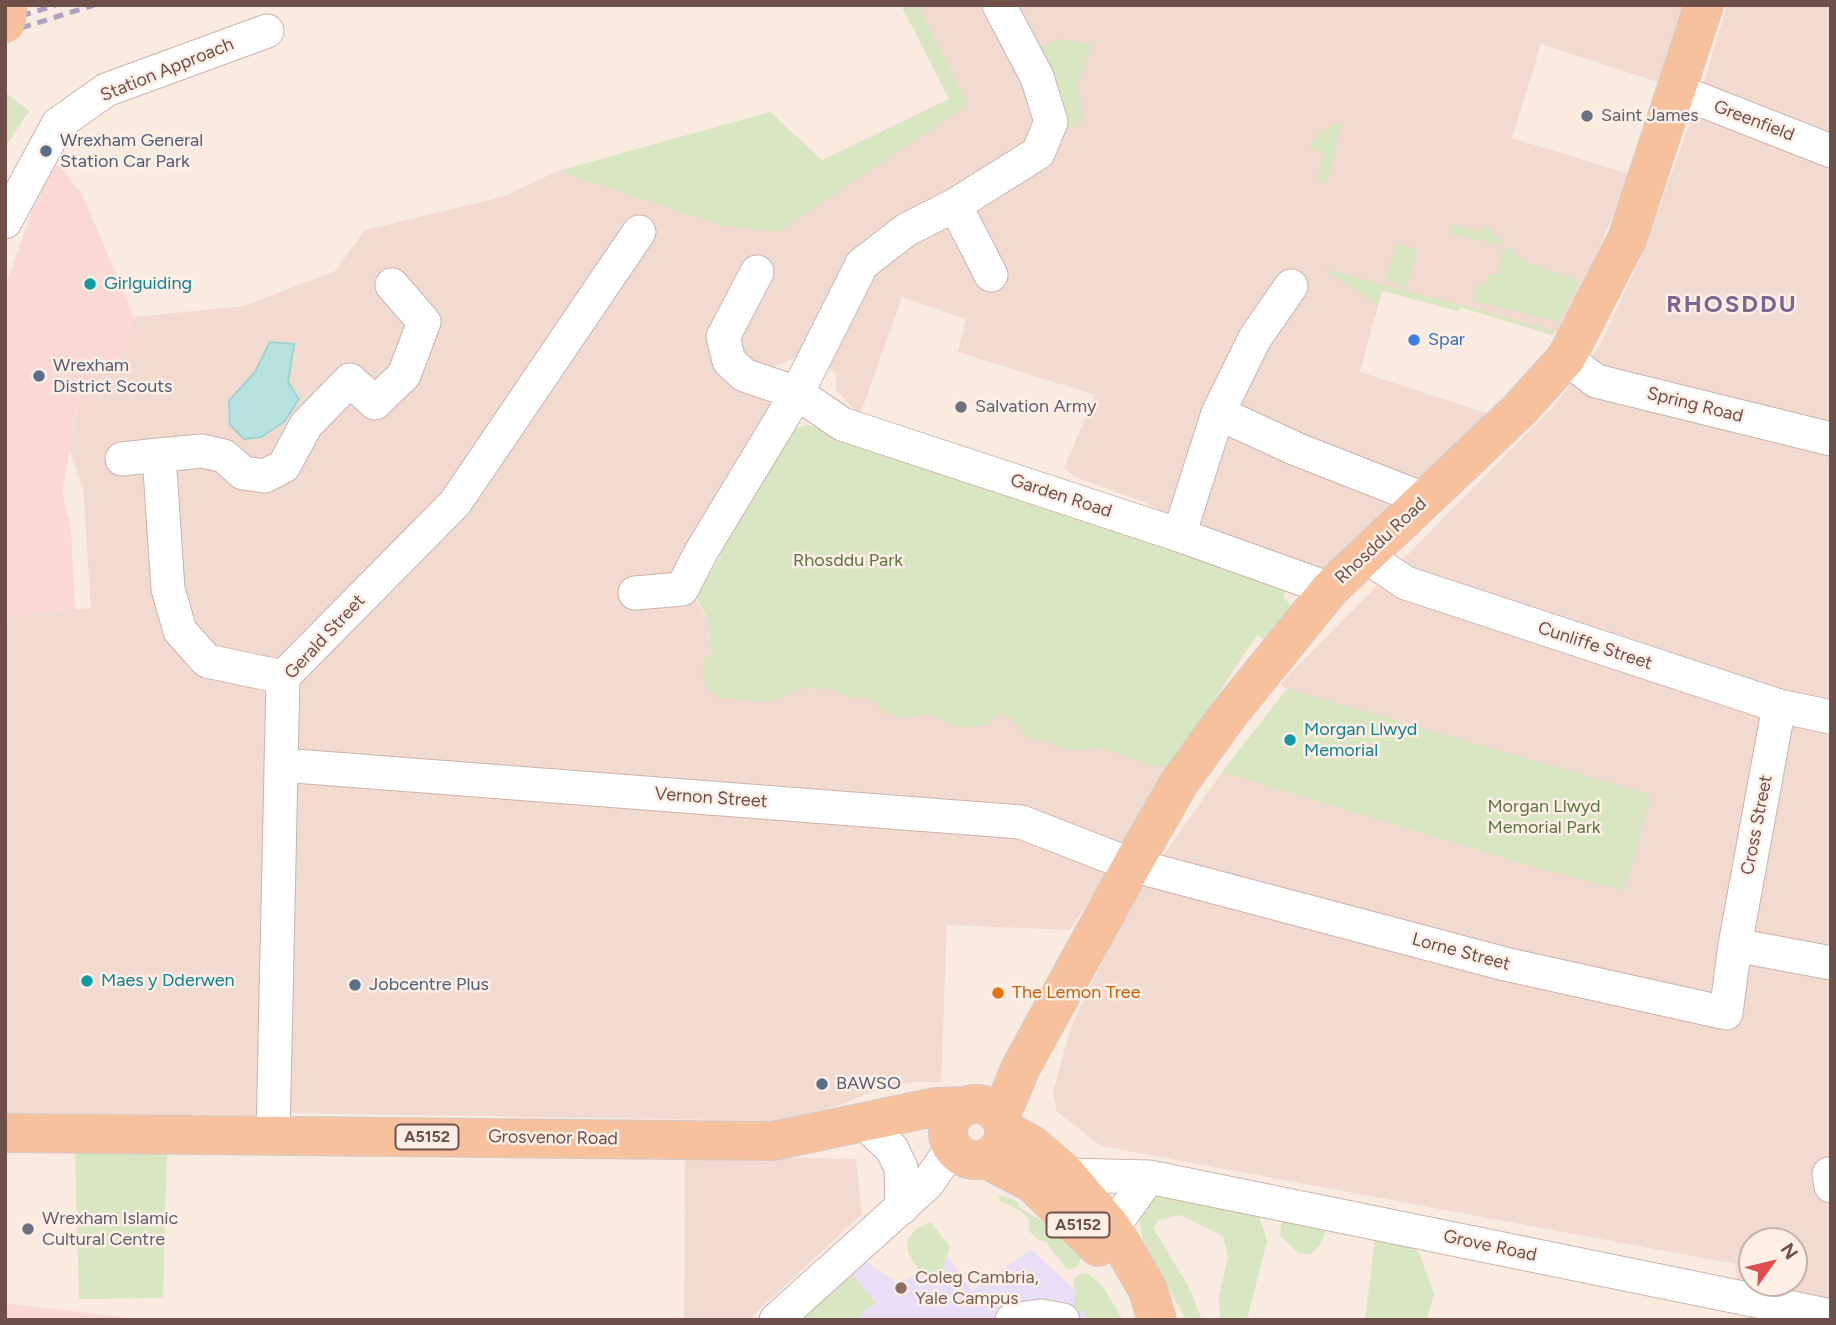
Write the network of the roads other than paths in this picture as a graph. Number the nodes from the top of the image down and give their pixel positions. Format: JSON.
{"nodes":[{"id":1,"x":8,"y":5,"type":"edge"},
{"id":2,"x":999,"y":5,"type":"edge"},
{"id":3,"x":1704,"y":5,"type":"edge"},
{"id":4,"x":5,"y":24,"type":"edge"},
{"id":5,"x":267,"y":30,"type":"dead end"},
{"id":6,"x":1678,"y":91,"type":"junction"},
{"id":7,"x":1831,"y":151,"type":"edge"},
{"id":8,"x":955,"y":205,"type":"junction"},
{"id":9,"x":5,"y":222,"type":"edge"},
{"id":10,"x":639,"y":232,"type":"dead end"},
{"id":11,"x":757,"y":272,"type":"dead end"},
{"id":12,"x":992,"y":275,"type":"dead end"},
{"id":13,"x":392,"y":285,"type":"dead end"},
{"id":14,"x":1291,"y":286,"type":"dead end"},
{"id":15,"x":1566,"y":358,"type":"junction"},
{"id":16,"x":797,"y":393,"type":"junction"},
{"id":17,"x":1218,"y":413,"type":"junction"},
{"id":18,"x":1831,"y":439,"type":"edge"},
{"id":19,"x":159,"y":455,"type":"junction"},
{"id":20,"x":122,"y":459,"type":"dead end"},
{"id":21,"x":1426,"y":499,"type":"junction"},
{"id":22,"x":1179,"y":535,"type":"junction"},
{"id":23,"x":1367,"y":557,"type":"junction"},
{"id":24,"x":1330,"y":589,"type":"junction"},
{"id":25,"x":635,"y":593,"type":"dead end"},
{"id":26,"x":283,"y":677,"type":"junction"},
{"id":27,"x":1779,"y":706,"type":"junction"},
{"id":28,"x":1831,"y":717,"type":"edge"},
{"id":29,"x":282,"y":765,"type":"junction"},
{"id":30,"x":1132,"y":865,"type":"junction"},
{"id":31,"x":1735,"y":944,"type":"junction"},
{"id":32,"x":1831,"y":962,"type":"edge"},
{"id":33,"x":859,"y":1128,"type":"junction"},
{"id":34,"x":5,"y":1133,"type":"edge"},
{"id":35,"x":976,"y":1133,"type":"junction"},
{"id":36,"x":273,"y":1135,"type":"junction"},
{"id":37,"x":1067,"y":1175,"type":"junction"},
{"id":38,"x":1149,"y":1177,"type":"junction"},
{"id":39,"x":902,"y":1208,"type":"junction"},
{"id":40,"x":1112,"y":1228,"type":"junction"},
{"id":41,"x":1154,"y":1315,"type":"edge"},
{"id":42,"x":1812,"y":1315,"type":"edge"},
{"id":43,"x":776,"y":1320,"type":"edge"},
{"id":44,"x":1012,"y":1320,"type":"edge"},
{"id":45,"x":1062,"y":1320,"type":"edge"}],
"edges":[{"from":1,"to":4,"type":"main road","bridge":true},
{"from":2,"to":8,"type":"street"},
{"from":3,"to":6,"type":"main road","name":"Rhosddu Road"},
{"from":5,"to":9,"type":"street","name":"Station Approach"},
{"from":6,"to":7,"type":"street","name":"Greenfield"},
{"from":6,"to":15,"type":"main road","name":"Rhosddu Road"},
{"from":8,"to":12,"type":"street"},
{"from":8,"to":16,"type":"street"},
{"from":10,"to":26,"type":"street","name":"Gerald Street"},
{"from":11,"to":16,"type":"street","name":"Garden Road"},
{"from":13,"to":19,"type":"street"},
{"from":14,"to":17,"type":"street"},
{"from":15,"to":18,"type":"street","name":"Spring Road"},
{"from":15,"to":21,"type":"main road","name":"Rhosddu Road"},
{"from":16,"to":22,"type":"street","name":"Garden Road"},
{"from":16,"to":25,"type":"street"},
{"from":17,"to":21,"type":"street"},
{"from":17,"to":22,"type":"street"},
{"from":19,"to":20,"type":"street"},
{"from":19,"to":26,"type":"street"},
{"from":21,"to":23,"type":"main road","name":"Rhosddu Road"},
{"from":22,"to":24,"type":"street","name":"Garden Road"},
{"from":23,"to":24,"type":"main road","name":"Rhosddu Road"},
{"from":23,"to":27,"type":"street","name":"Cunliffe Street"},
{"from":24,"to":30,"type":"main road","name":"Rhosddu Road"},
{"from":26,"to":29,"type":"street","name":"Gerald Street"},
{"from":27,"to":28,"type":"street","name":"Cunliffe Street"},
{"from":27,"to":31,"type":"street","name":"Cross Street"},
{"from":29,"to":30,"type":"street","name":"Vernon Street"},
{"from":29,"to":36,"type":"street","name":"Gerald Street"},
{"from":30,"to":31,"type":"street","name":"Lorne Street"},
{"from":30,"to":35,"type":"main road","name":"Rhosddu Road"},
{"from":31,"to":32,"type":"street"},
{"from":33,"to":35,"type":"main road","name":"Grosvenor Road","number":"A5152"},
{"from":33,"to":36,"type":"main road","name":"Grosvenor Road","number":"A5152"},
{"from":33,"to":39,"type":"street"},
{"from":34,"to":36,"type":"main road","name":"Grosvenor Road","number":"A5152"},
{"from":35,"to":37,"type":"main road","number":"A5152"},
{"from":35,"to":39,"type":"street","name":"Rhosddu Road"},
{"from":35,"to":41,"type":"main road","number":"A5152"},
{"from":37,"to":38,"type":"street","name":"Grove Road"},
{"from":37,"to":40,"type":"main road","number":"A5152"},
{"from":38,"to":40,"type":"street"},
{"from":38,"to":42,"type":"street","name":"Grove Road"},
{"from":39,"to":43,"type":"street","name":"Rhosddu Road"},
{"from":40,"to":41,"type":"main road","number":"A5152"},
{"from":44,"to":45,"type":"street"}]}
